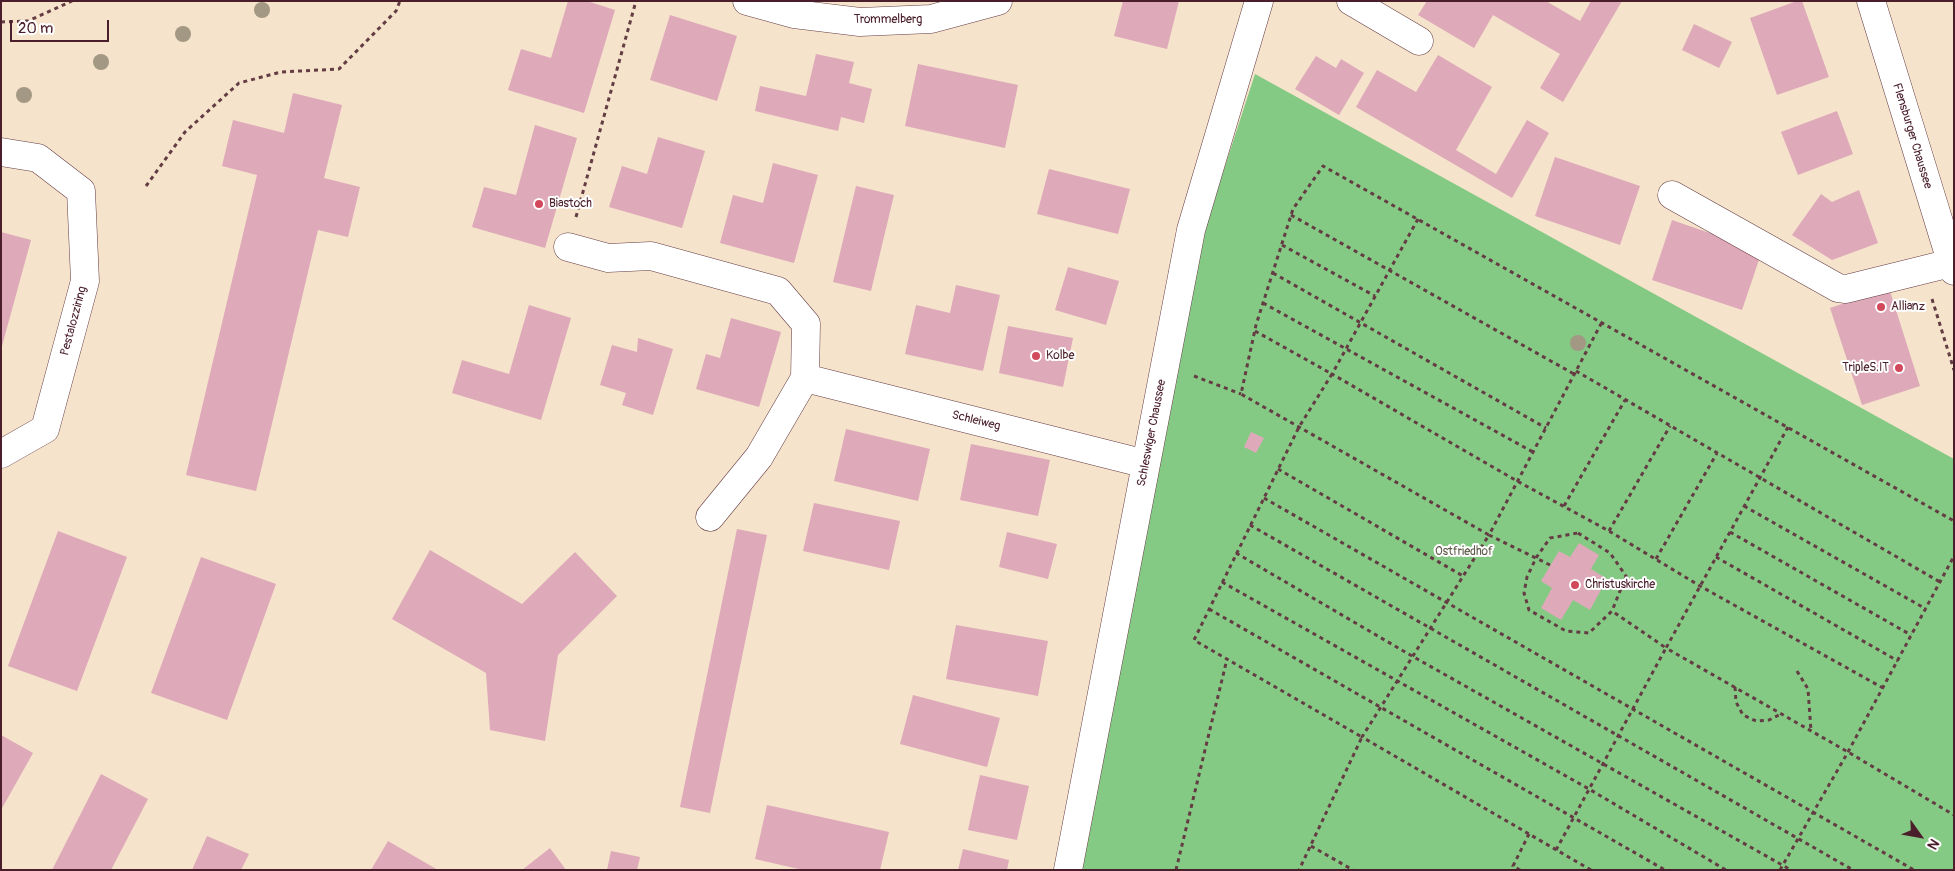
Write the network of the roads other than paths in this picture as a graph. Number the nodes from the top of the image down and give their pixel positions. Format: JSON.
{"nodes":[{"id":1,"x":747,"y":1,"type":"edge"},
{"id":2,"x":998,"y":1,"type":"edge"},
{"id":3,"x":1259,"y":1,"type":"edge"},
{"id":4,"x":1352,"y":1,"type":"edge"},
{"id":5,"x":1871,"y":1,"type":"edge"},
{"id":6,"x":1419,"y":41,"type":"dead end"},
{"id":7,"x":1,"y":152,"type":"edge"},
{"id":8,"x":1672,"y":195,"type":"dead end"},
{"id":9,"x":568,"y":247,"type":"road end"},
{"id":10,"x":1953,"y":267,"type":"edge"},
{"id":11,"x":805,"y":378,"type":"junction"},
{"id":12,"x":1,"y":454,"type":"edge"},
{"id":13,"x":1146,"y":464,"type":"junction"},
{"id":14,"x":710,"y":518,"type":"dead end"},
{"id":15,"x":1068,"y":870,"type":"edge"}],
"edges":[{"from":1,"to":2,"type":"street","name":"Trommelberg"},
{"from":3,"to":13,"type":"street","name":"Schleswiger Chaussee"},
{"from":4,"to":6,"type":"street"},
{"from":5,"to":10,"type":"street","name":"Flensburger Chaussee"},
{"from":7,"to":12,"type":"street","name":"Pestalozziring"},
{"from":8,"to":10,"type":"street"},
{"from":9,"to":11,"type":"street"},
{"from":11,"to":13,"type":"street","name":"Schleiweg"},
{"from":11,"to":14,"type":"street"},
{"from":13,"to":15,"type":"street","name":"Schleswiger Chaussee"}]}
